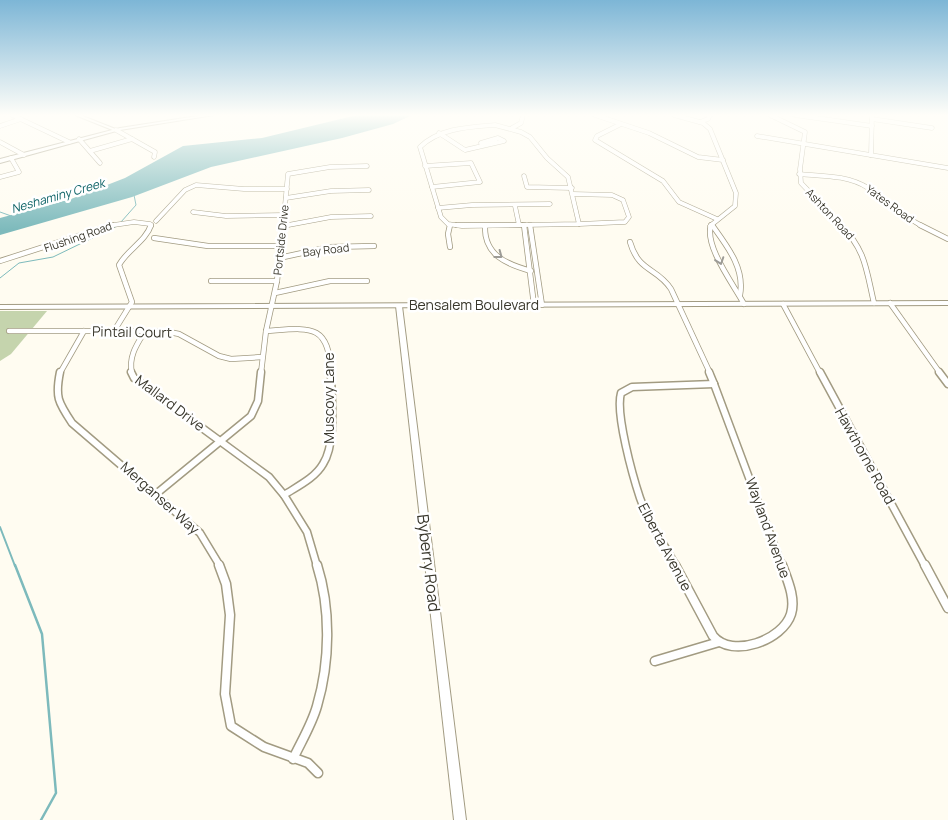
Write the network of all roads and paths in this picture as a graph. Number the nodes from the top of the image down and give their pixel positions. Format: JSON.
{"nodes":[{"id":1,"x":21,"y":153,"type":"edge"},
{"id":2,"x":30,"y":153,"type":"edge"},
{"id":3,"x":92,"y":153,"type":"edge"},
{"id":4,"x":155,"y":153,"type":"edge"},
{"id":5,"x":421,"y":153,"type":"edge"},
{"id":6,"x":543,"y":153,"type":"edge"},
{"id":7,"x":617,"y":153,"type":"edge"},
{"id":8,"x":689,"y":153,"type":"edge"},
{"id":9,"x":720,"y":153,"type":"edge"},
{"id":10,"x":802,"y":153,"type":"edge"},
{"id":11,"x":860,"y":153,"type":"edge"},
{"id":12,"x":24,"y":155,"type":"junction"},
{"id":13,"x":871,"y":155,"type":"joint"},
{"id":14,"x":154,"y":157,"type":"dead end"},
{"id":15,"x":11,"y":158,"type":"junction"},
{"id":16,"x":722,"y":160,"type":"junction"},
{"id":17,"x":0,"y":161,"type":"edge"},
{"id":18,"x":100,"y":163,"type":"dead end"},
{"id":19,"x":367,"y":166,"type":"dead end"},
{"id":20,"x":425,"y":166,"type":"junction"},
{"id":21,"x":948,"y":168,"type":"edge"},
{"id":22,"x":799,"y":174,"type":"junction"},
{"id":23,"x":524,"y":176,"type":"dead end"},
{"id":24,"x":0,"y":177,"type":"edge"},
{"id":25,"x":432,"y":187,"type":"junction"},
{"id":26,"x":572,"y":188,"type":"junction"},
{"id":27,"x":287,"y":189,"type":"junction"},
{"id":28,"x":369,"y":190,"type":"dead end"},
{"id":29,"x":573,"y":194,"type":"junction"},
{"id":30,"x":286,"y":198,"type":"junction"},
{"id":31,"x":550,"y":204,"type":"dead end"},
{"id":32,"x":515,"y":206,"type":"junction"},
{"id":33,"x":438,"y":208,"type":"junction"},
{"id":34,"x":193,"y":212,"type":"dead end"},
{"id":35,"x":284,"y":215,"type":"junction"},
{"id":36,"x":371,"y":216,"type":"dead end"},
{"id":37,"x":718,"y":219,"type":"junction"},
{"id":38,"x":156,"y":221,"type":"dead end"},
{"id":39,"x":450,"y":225,"type":"junction"},
{"id":40,"x":522,"y":225,"type":"junction"},
{"id":41,"x":530,"y":225,"type":"junction"},
{"id":42,"x":579,"y":225,"type":"junction"},
{"id":43,"x":712,"y":225,"type":"junction"},
{"id":44,"x":283,"y":226,"type":"junction"},
{"id":45,"x":485,"y":226,"type":"junction"},
{"id":46,"x":154,"y":238,"type":"dead end"},
{"id":47,"x":948,"y":239,"type":"edge"},
{"id":48,"x":630,"y":242,"type":"dead end"},
{"id":49,"x":281,"y":246,"type":"junction"},
{"id":50,"x":374,"y":246,"type":"dead end"},
{"id":51,"x":450,"y":247,"type":"dead end"},
{"id":52,"x":279,"y":258,"type":"junction"},
{"id":53,"x":0,"y":261,"type":"edge"},
{"id":54,"x":531,"y":271,"type":"junction"},
{"id":55,"x":277,"y":280,"type":"junction"},
{"id":56,"x":211,"y":281,"type":"dead end"},
{"id":57,"x":367,"y":281,"type":"dead end"},
{"id":58,"x":275,"y":293,"type":"junction"},
{"id":59,"x":740,"y":295,"type":"junction"},
{"id":60,"x":874,"y":303,"type":"junction"},
{"id":61,"x":890,"y":303,"type":"junction"},
{"id":62,"x":948,"y":303,"type":"edge"},
{"id":63,"x":678,"y":304,"type":"junction"},
{"id":64,"x":744,"y":304,"type":"junction"},
{"id":65,"x":783,"y":304,"type":"junction"},
{"id":66,"x":538,"y":305,"type":"junction"},
{"id":67,"x":130,"y":306,"type":"junction"},
{"id":68,"x":272,"y":306,"type":"junction"},
{"id":69,"x":399,"y":306,"type":"junction"},
{"id":70,"x":0,"y":307,"type":"edge"},
{"id":71,"x":10,"y":331,"type":"dead end"},
{"id":72,"x":84,"y":331,"type":"junction"},
{"id":73,"x":114,"y":331,"type":"junction"},
{"id":74,"x":145,"y":331,"type":"junction"},
{"id":75,"x":266,"y":331,"type":"junction"},
{"id":76,"x":262,"y":357,"type":"junction"},
{"id":77,"x":715,"y":384,"type":"junction"},
{"id":78,"x":948,"y":384,"type":"edge"},
{"id":79,"x":222,"y":442,"type":"junction"},
{"id":80,"x":156,"y":494,"type":"junction"},
{"id":81,"x":284,"y":495,"type":"junction"},
{"id":82,"x":948,"y":608,"type":"edge"},
{"id":83,"x":719,"y":642,"type":"junction"},
{"id":84,"x":655,"y":660,"type":"dead end"},
{"id":85,"x":293,"y":759,"type":"junction"},
{"id":86,"x":318,"y":773,"type":"dead end"},
{"id":87,"x":460,"y":820,"type":"edge"}],
"edges":[{"from":1,"to":12,"type":"street"},
{"from":2,"to":12,"type":"main road"},
{"from":3,"to":18,"type":"street"},
{"from":4,"to":14,"type":"street"},
{"from":5,"to":20,"type":"street"},
{"from":6,"to":26,"type":"street"},
{"from":7,"to":37,"type":"street"},
{"from":8,"to":16,"type":"street"},
{"from":9,"to":16,"type":"street"},
{"from":10,"to":22,"type":"street","name":"Ashton Road"},
{"from":11,"to":13,"type":"street"},
{"from":12,"to":15,"type":"main road"},
{"from":13,"to":21,"type":"street"},
{"from":15,"to":17,"type":"main road"},
{"from":15,"to":24,"type":"street"},
{"from":16,"to":37,"type":"street"},
{"from":19,"to":27,"type":"street","name":"Portside Drive"},
{"from":20,"to":25,"type":"street"},
{"from":20,"to":25,"type":"street"},
{"from":22,"to":47,"type":"street","name":"Yates Road"},
{"from":22,"to":60,"type":"street","name":"Ashton Road"},
{"from":23,"to":26,"type":"street"},
{"from":25,"to":33,"type":"street"},
{"from":26,"to":29,"type":"street"},
{"from":27,"to":30,"type":"street","name":"Portside Drive"},
{"from":27,"to":38,"type":"street"},
{"from":28,"to":30,"type":"street"},
{"from":29,"to":42,"type":"street"},
{"from":29,"to":42,"type":"street"},
{"from":30,"to":35,"type":"street","name":"Portside Drive"},
{"from":31,"to":32,"type":"street"},
{"from":32,"to":33,"type":"street"},
{"from":32,"to":40,"type":"street"},
{"from":33,"to":39,"type":"street"},
{"from":34,"to":35,"type":"street"},
{"from":35,"to":44,"type":"street","name":"Portside Drive"},
{"from":36,"to":44,"type":"street"},
{"from":37,"to":43,"type":"street"},
{"from":39,"to":45,"type":"street"},
{"from":39,"to":51,"type":"street"},
{"from":40,"to":41,"type":"street"},
{"from":40,"to":45,"type":"street"},
{"from":40,"to":54,"type":"street"},
{"from":41,"to":42,"type":"street"},
{"from":41,"to":66,"type":"street"},
{"from":43,"to":59,"type":"street"},
{"from":43,"to":59,"type":"street","one_way":true},
{"from":44,"to":49,"type":"street","name":"Portside Drive"},
{"from":45,"to":54,"type":"street","one_way":true},
{"from":46,"to":49,"type":"street"},
{"from":48,"to":63,"type":"street","name":"Wayland Avenue"},
{"from":49,"to":52,"type":"street","name":"Portside Drive"},
{"from":50,"to":52,"type":"street","name":"Bay Road"},
{"from":52,"to":55,"type":"street","name":"Portside Drive"},
{"from":53,"to":67,"type":"street","name":"Flushing Road"},
{"from":54,"to":66,"type":"street"},
{"from":55,"to":56,"type":"street"},
{"from":55,"to":58,"type":"street","name":"Portside Drive"},
{"from":57,"to":58,"type":"street"},
{"from":58,"to":68,"type":"street","name":"Portside Drive"},
{"from":59,"to":64,"type":"street"},
{"from":60,"to":61,"type":"main road","name":"Bensalem Boulevard"},
{"from":60,"to":65,"type":"main road","name":"Bensalem Boulevard"},
{"from":61,"to":62,"type":"main road","name":"Bensalem Boulevard"},
{"from":61,"to":78,"type":"street"},
{"from":63,"to":64,"type":"main road","name":"Bensalem Boulevard"},
{"from":63,"to":66,"type":"main road","name":"Bensalem Boulevard"},
{"from":63,"to":77,"type":"street","name":"Wayland Avenue"},
{"from":64,"to":65,"type":"main road","name":"Bensalem Boulevard"},
{"from":65,"to":82,"type":"street","name":"Hawthorne Road"},
{"from":66,"to":69,"type":"main road","name":"Bensalem Boulevard"},
{"from":67,"to":68,"type":"main road","name":"Bensalem Boulevard"},
{"from":67,"to":70,"type":"main road","name":"Bensalem Boulevard"},
{"from":67,"to":73,"type":"street"},
{"from":68,"to":69,"type":"main road","name":"Bensalem Boulevard"},
{"from":68,"to":75,"type":"street"},
{"from":69,"to":87,"type":"street","name":"Byberry Road"},
{"from":71,"to":72,"type":"street"},
{"from":72,"to":73,"type":"street","name":"Pintail Court"},
{"from":72,"to":80,"type":"street","name":"Merganser Way"},
{"from":73,"to":74,"type":"street","name":"Pintail Court"},
{"from":74,"to":76,"type":"street","name":"Pintail Court"},
{"from":74,"to":79,"type":"street","name":"Mallard Drive"},
{"from":75,"to":76,"type":"street"},
{"from":75,"to":81,"type":"street","name":"Muscovy Lane"},
{"from":76,"to":79,"type":"street"},
{"from":77,"to":83,"type":"street","name":"Wayland Avenue"},
{"from":77,"to":83,"type":"street","name":"Elberta Avenue"},
{"from":79,"to":80,"type":"street","name":"Mallard Drive"},
{"from":79,"to":81,"type":"street","name":"Mallard Drive"},
{"from":80,"to":85,"type":"street","name":"Merganser Way"},
{"from":81,"to":85,"type":"street","name":"Mallard Drive"},
{"from":83,"to":84,"type":"street","name":"Wayland Avenue"},
{"from":85,"to":86,"type":"street","name":"Merganser Way"}]}
